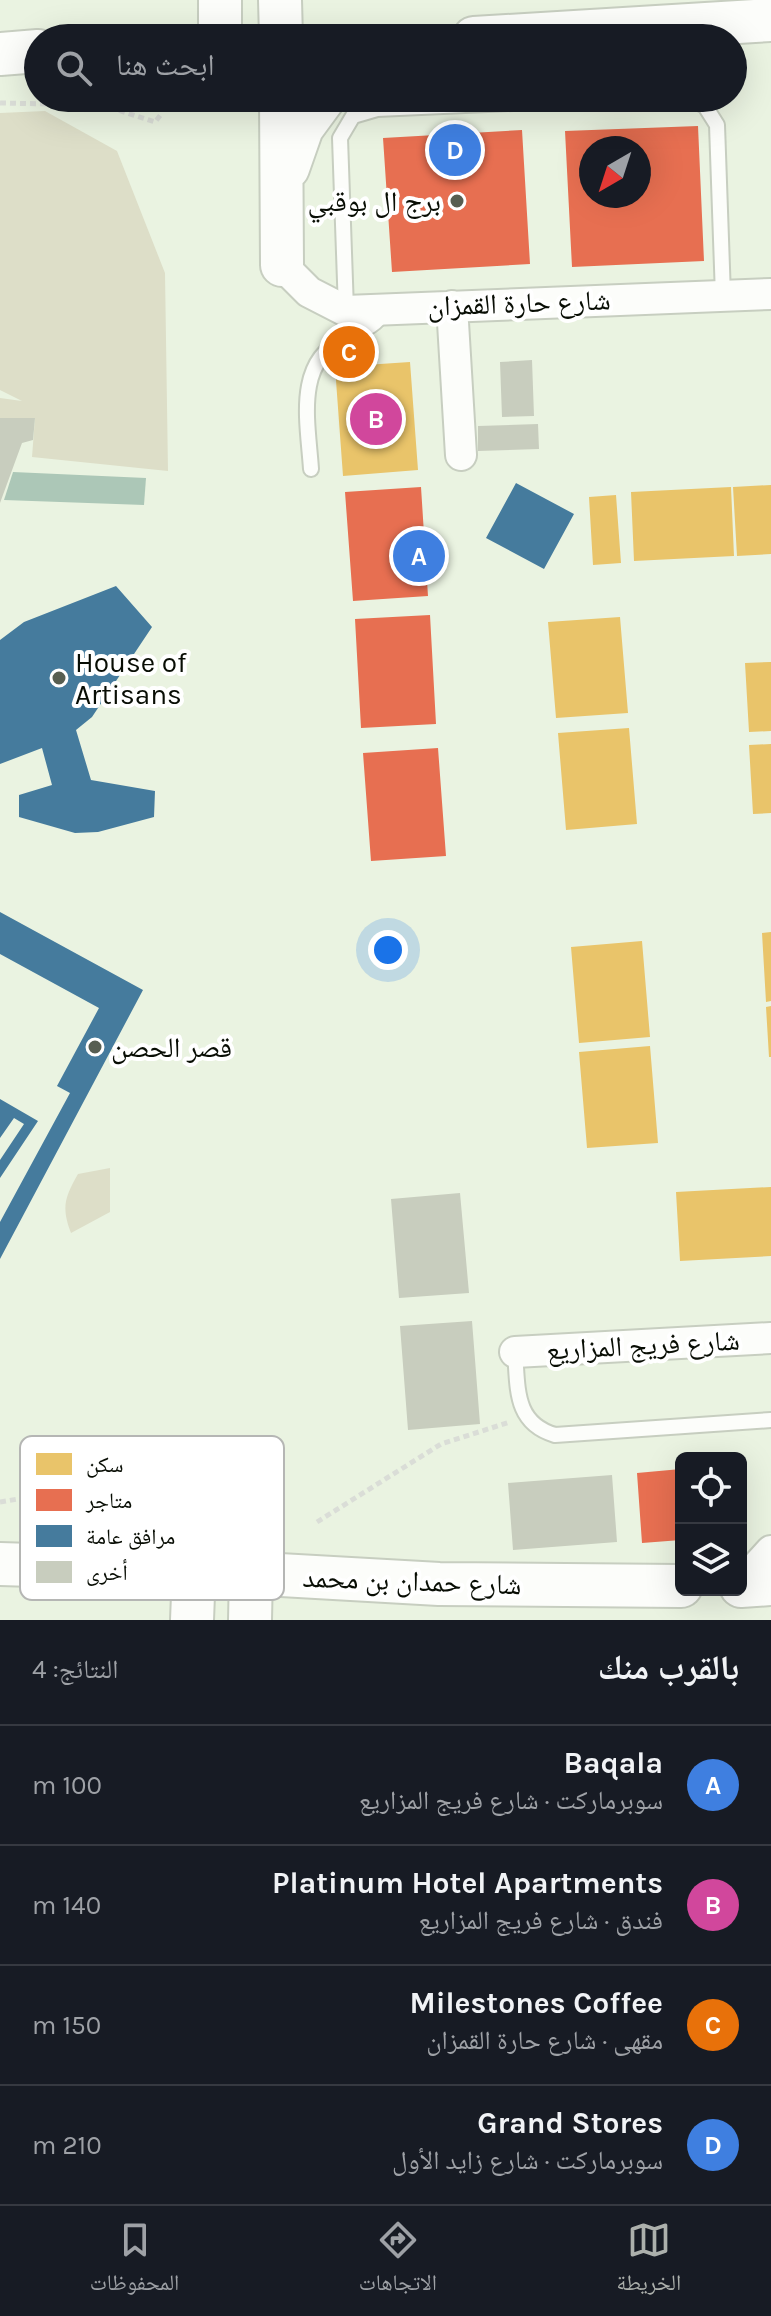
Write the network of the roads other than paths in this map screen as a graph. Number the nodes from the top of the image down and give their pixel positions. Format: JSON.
{"nodes":[{"id":1,"x":220,"y":0,"type":"edge"},
{"id":2,"x":280,"y":0,"type":"edge"},
{"id":3,"x":771,"y":20,"type":"edge"},
{"id":4,"x":220,"y":24,"type":"edge"},
{"id":5,"x":281,"y":24,"type":"edge"},
{"id":6,"x":705,"y":24,"type":"edge"},
{"id":7,"x":24,"y":52,"type":"edge"},
{"id":8,"x":0,"y":54,"type":"edge"},
{"id":9,"x":281,"y":112,"type":"edge"},
{"id":10,"x":314,"y":112,"type":"edge"},
{"id":11,"x":367,"y":112,"type":"edge"},
{"id":12,"x":709,"y":112,"type":"edge"},
{"id":13,"x":281,"y":188,"type":"junction"},
{"id":14,"x":282,"y":265,"type":"joint"},
{"id":15,"x":771,"y":294,"type":"edge"},
{"id":16,"x":723,"y":296,"type":"junction"},
{"id":17,"x":452,"y":306,"type":"junction"},
{"id":18,"x":385,"y":309,"type":"junction"},
{"id":19,"x":346,"y":311,"type":"junction"},
{"id":20,"x":461,"y":455,"type":"dead end"},
{"id":21,"x":311,"y":469,"type":"dead end"},
{"id":22,"x":771,"y":1338,"type":"edge"},
{"id":23,"x":515,"y":1352,"type":"joint"},
{"id":24,"x":771,"y":1420,"type":"edge"},
{"id":25,"x":771,"y":1551,"type":"edge"},
{"id":26,"x":0,"y":1564,"type":"edge"},
{"id":27,"x":20,"y":1565,"type":"edge"},
{"id":28,"x":284,"y":1576,"type":"edge"},
{"id":29,"x":747,"y":1578,"type":"edge"},
{"id":30,"x":771,"y":1584,"type":"edge"},
{"id":31,"x":747,"y":1585,"type":"edge"},
{"id":32,"x":675,"y":1586,"type":"edge"},
{"id":33,"x":193,"y":1600,"type":"edge"},
{"id":34,"x":250,"y":1600,"type":"edge"},
{"id":35,"x":192,"y":1620,"type":"edge"},
{"id":36,"x":250,"y":1620,"type":"edge"}],
"edges":[{"from":1,"to":4,"type":"main road"},
{"from":2,"to":5,"type":"main road"},
{"from":3,"to":6,"type":"main road"},
{"from":7,"to":8,"type":"main road"},
{"from":9,"to":13,"type":"main road"},
{"from":10,"to":13,"type":"main road"},
{"from":11,"to":19,"type":"lane"},
{"from":12,"to":16,"type":"lane"},
{"from":13,"to":14,"type":"main road"},
{"from":14,"to":19,"type":"street"},
{"from":15,"to":16,"type":"street","name":"شارع حارة القمزان"},
{"from":16,"to":17,"type":"street","name":"شارع حارة القمزان"},
{"from":17,"to":18,"type":"street","name":"شارع حارة القمزان"},
{"from":17,"to":20,"type":"street"},
{"from":18,"to":19,"type":"street","name":"شارع حارة القمزان"},
{"from":18,"to":21,"type":"lane"},
{"from":22,"to":23,"type":"street","name":"شارع فريج المزاريع"},
{"from":23,"to":24,"type":"lane"},
{"from":25,"to":29,"type":"street"},
{"from":26,"to":27,"type":"main road","name":"شارع حمدان بن محمد"},
{"from":28,"to":32,"type":"main road","name":"شارع حمدان بن محمد"},
{"from":30,"to":31,"type":"main road"},
{"from":33,"to":35,"type":"main road"},
{"from":34,"to":36,"type":"main road"}]}
